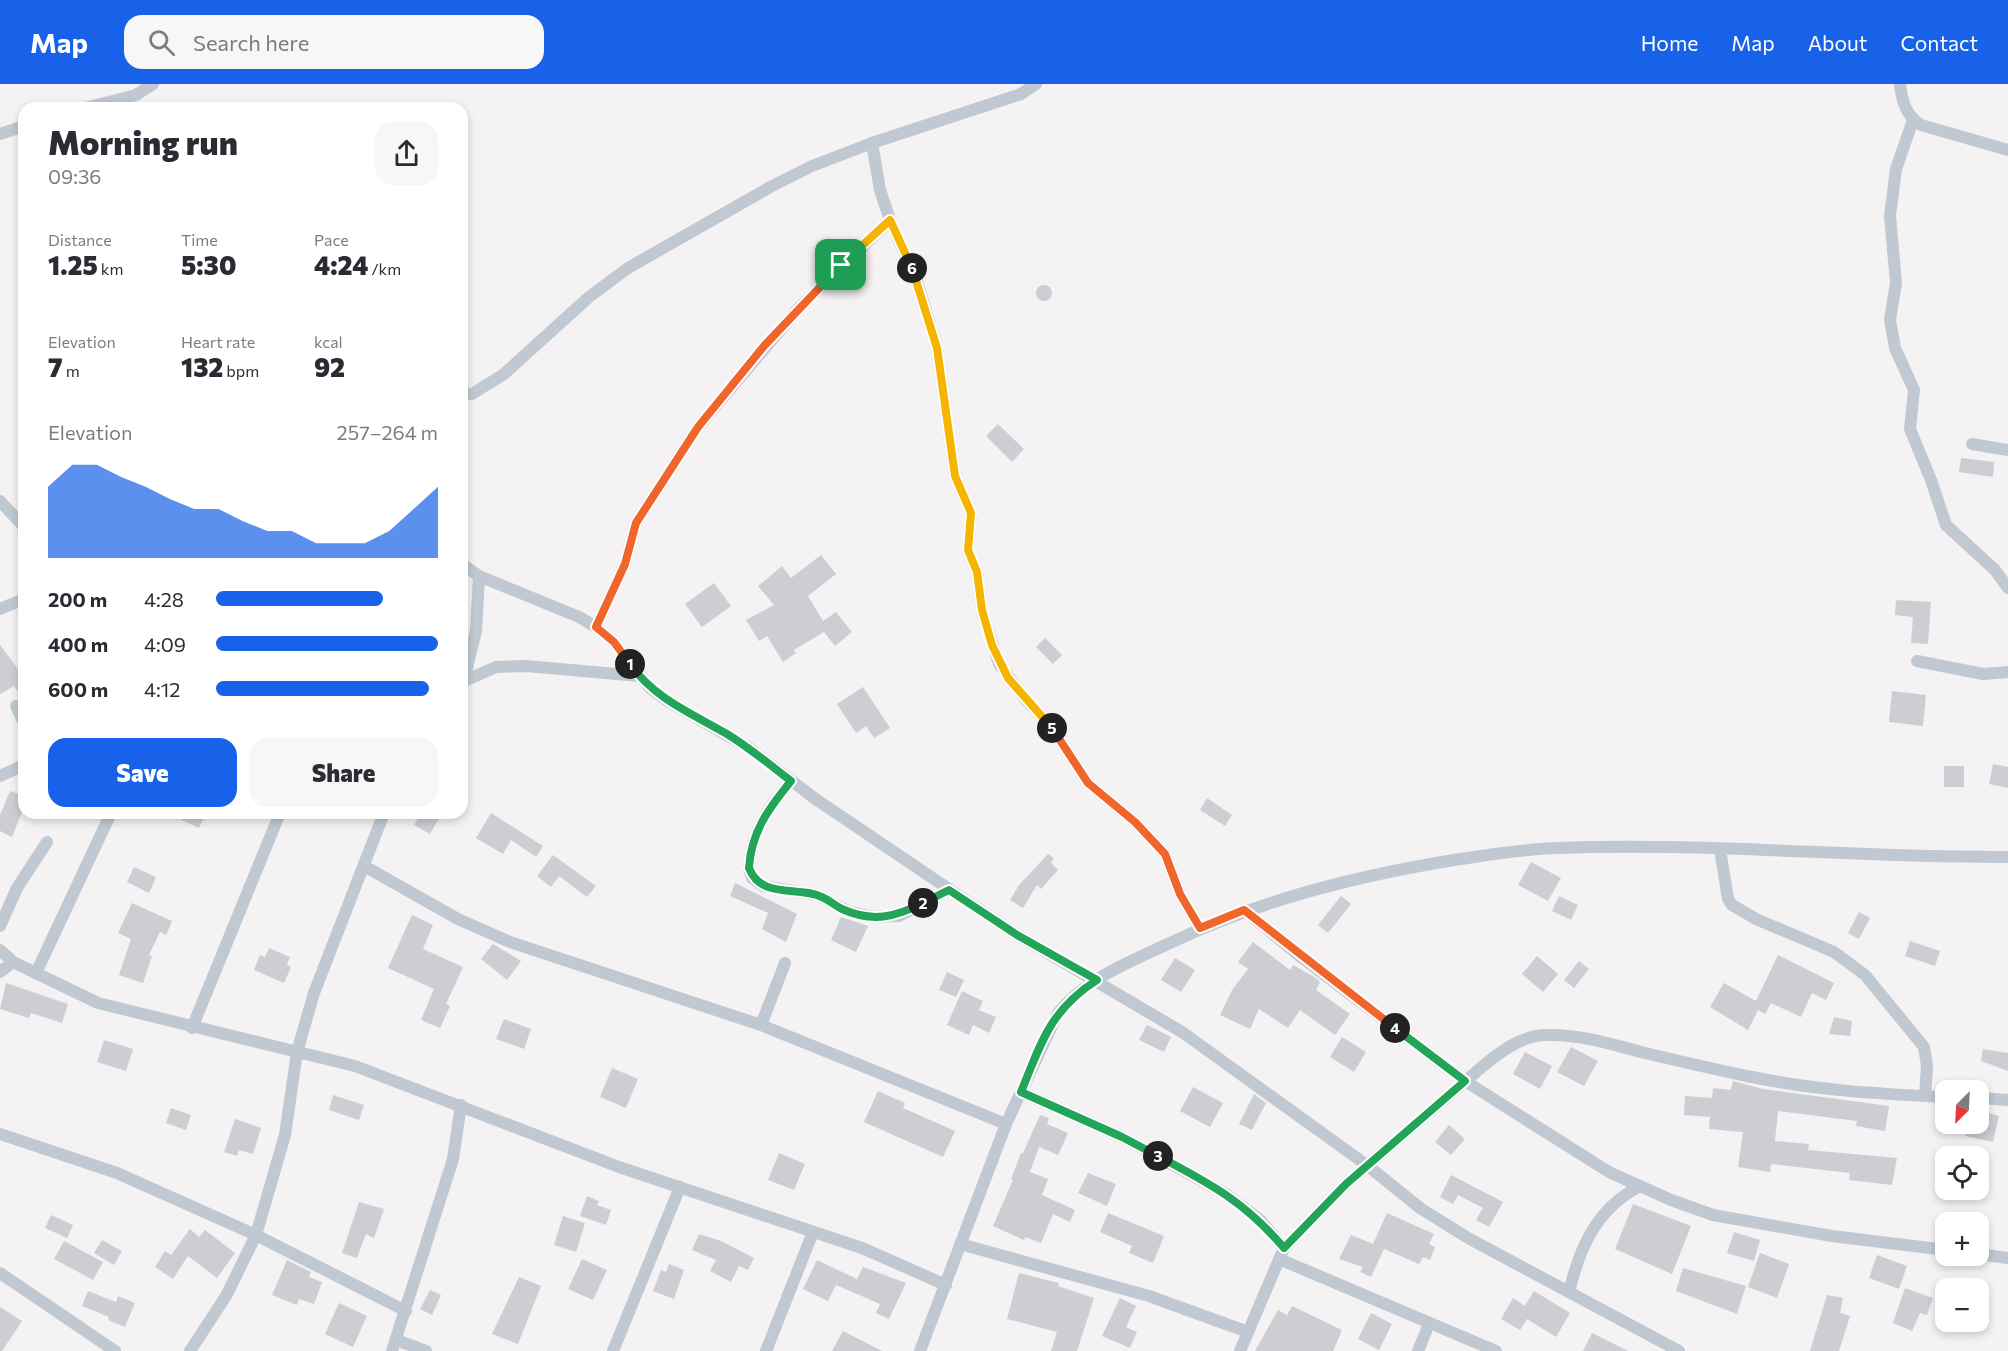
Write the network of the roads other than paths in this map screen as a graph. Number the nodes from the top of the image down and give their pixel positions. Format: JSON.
{"nodes":[{"id":1,"x":153,"y":84,"type":"edge"},
{"id":2,"x":1036,"y":84,"type":"edge"},
{"id":3,"x":1900,"y":84,"type":"edge"},
{"id":4,"x":109,"y":102,"type":"edge"},
{"id":5,"x":1913,"y":120,"type":"junction"},
{"id":6,"x":18,"y":128,"type":"edge"},
{"id":7,"x":0,"y":134,"type":"edge"},
{"id":8,"x":872,"y":143,"type":"junction"},
{"id":9,"x":2008,"y":150,"type":"edge"},
{"id":10,"x":890,"y":220,"type":"junction"},
{"id":11,"x":468,"y":394,"type":"edge"},
{"id":12,"x":1972,"y":444,"type":"dead end"},
{"id":13,"x":2008,"y":450,"type":"edge"},
{"id":14,"x":0,"y":501,"type":"edge"},
{"id":15,"x":18,"y":520,"type":"edge"},
{"id":16,"x":468,"y":568,"type":"edge"},
{"id":17,"x":479,"y":576,"type":"junction"},
{"id":18,"x":2008,"y":588,"type":"edge"},
{"id":19,"x":18,"y":602,"type":"edge"},
{"id":20,"x":0,"y":609,"type":"edge"},
{"id":21,"x":596,"y":627,"type":"junction"},
{"id":22,"x":1917,"y":661,"type":"dead end"},
{"id":23,"x":468,"y":662,"type":"edge"},
{"id":24,"x":2008,"y":672,"type":"edge"},
{"id":25,"x":639,"y":676,"type":"junction"},
{"id":26,"x":468,"y":679,"type":"edge"},
{"id":27,"x":16,"y":706,"type":"dead end"},
{"id":28,"x":18,"y":710,"type":"edge"},
{"id":29,"x":18,"y":768,"type":"edge"},
{"id":30,"x":0,"y":776,"type":"edge"},
{"id":31,"x":791,"y":781,"type":"junction"},
{"id":32,"x":108,"y":819,"type":"edge"},
{"id":33,"x":278,"y":819,"type":"edge"},
{"id":34,"x":382,"y":819,"type":"edge"},
{"id":35,"x":47,"y":842,"type":"dead end"},
{"id":36,"x":1720,"y":849,"type":"junction"},
{"id":37,"x":2008,"y":857,"type":"edge"},
{"id":38,"x":364,"y":866,"type":"junction"},
{"id":39,"x":949,"y":890,"type":"junction"},
{"id":40,"x":1244,"y":910,"type":"junction"},
{"id":41,"x":0,"y":926,"type":"edge"},
{"id":42,"x":1200,"y":928,"type":"junction"},
{"id":43,"x":0,"y":950,"type":"edge"},
{"id":44,"x":13,"y":962,"type":"junction"},
{"id":45,"x":785,"y":963,"type":"dead end"},
{"id":46,"x":0,"y":972,"type":"edge"},
{"id":47,"x":36,"y":974,"type":"junction"},
{"id":48,"x":1097,"y":980,"type":"junction"},
{"id":49,"x":761,"y":1025,"type":"junction"},
{"id":50,"x":192,"y":1028,"type":"junction"},
{"id":51,"x":297,"y":1052,"type":"junction"},
{"id":52,"x":1465,"y":1081,"type":"junction"},
{"id":53,"x":1021,"y":1092,"type":"junction"},
{"id":54,"x":1925,"y":1096,"type":"junction"},
{"id":55,"x":1935,"y":1096,"type":"edge"},
{"id":56,"x":1989,"y":1099,"type":"edge"},
{"id":57,"x":2008,"y":1100,"type":"edge"},
{"id":58,"x":460,"y":1105,"type":"junction"},
{"id":59,"x":1006,"y":1124,"type":"junction"},
{"id":60,"x":0,"y":1134,"type":"edge"},
{"id":61,"x":1368,"y":1166,"type":"junction"},
{"id":62,"x":1640,"y":1186,"type":"junction"},
{"id":63,"x":680,"y":1187,"type":"junction"},
{"id":64,"x":813,"y":1232,"type":"junction"},
{"id":65,"x":256,"y":1235,"type":"junction"},
{"id":66,"x":960,"y":1244,"type":"junction"},
{"id":67,"x":1935,"y":1249,"type":"edge"},
{"id":68,"x":1282,"y":1254,"type":"junction"},
{"id":69,"x":1989,"y":1255,"type":"edge"},
{"id":70,"x":2008,"y":1258,"type":"edge"},
{"id":71,"x":0,"y":1273,"type":"edge"},
{"id":72,"x":946,"y":1285,"type":"junction"},
{"id":73,"x":1569,"y":1292,"type":"junction"},
{"id":74,"x":406,"y":1311,"type":"junction"},
{"id":75,"x":1429,"y":1324,"type":"junction"},
{"id":76,"x":1248,"y":1332,"type":"junction"},
{"id":77,"x":394,"y":1346,"type":"edge"},
{"id":78,"x":115,"y":1351,"type":"edge"},
{"id":79,"x":190,"y":1351,"type":"edge"},
{"id":80,"x":426,"y":1351,"type":"edge"},
{"id":81,"x":613,"y":1351,"type":"edge"},
{"id":82,"x":765,"y":1351,"type":"edge"},
{"id":83,"x":920,"y":1351,"type":"edge"},
{"id":84,"x":1240,"y":1351,"type":"edge"},
{"id":85,"x":1418,"y":1351,"type":"edge"},
{"id":86,"x":1496,"y":1351,"type":"edge"},
{"id":87,"x":1679,"y":1351,"type":"edge"}],
"edges":[{"from":1,"to":4,"type":"street"},
{"from":2,"to":8,"type":"street"},
{"from":3,"to":5,"type":"street"},
{"from":5,"to":9,"type":"street"},
{"from":5,"to":18,"type":"street"},
{"from":6,"to":7,"type":"street"},
{"from":8,"to":10,"type":"street"},
{"from":8,"to":11,"type":"street"},
{"from":10,"to":21,"type":"street"},
{"from":10,"to":42,"type":"street"},
{"from":12,"to":13,"type":"street"},
{"from":14,"to":15,"type":"street"},
{"from":16,"to":17,"type":"street"},
{"from":17,"to":21,"type":"street"},
{"from":17,"to":23,"type":"street"},
{"from":19,"to":20,"type":"street"},
{"from":21,"to":25,"type":"street"},
{"from":22,"to":24,"type":"street"},
{"from":25,"to":26,"type":"street"},
{"from":25,"to":31,"type":"street"},
{"from":27,"to":28,"type":"street"},
{"from":29,"to":30,"type":"street"},
{"from":31,"to":39,"type":"street"},
{"from":31,"to":39,"type":"street"},
{"from":32,"to":47,"type":"street"},
{"from":33,"to":50,"type":"street"},
{"from":34,"to":38,"type":"street"},
{"from":35,"to":41,"type":"street"},
{"from":36,"to":37,"type":"street"},
{"from":36,"to":40,"type":"street"},
{"from":36,"to":54,"type":"street"},
{"from":38,"to":49,"type":"street"},
{"from":38,"to":51,"type":"street"},
{"from":39,"to":48,"type":"street"},
{"from":40,"to":42,"type":"street"},
{"from":40,"to":52,"type":"street"},
{"from":42,"to":48,"type":"street"},
{"from":43,"to":44,"type":"street"},
{"from":44,"to":46,"type":"street"},
{"from":44,"to":47,"type":"street"},
{"from":45,"to":49,"type":"street"},
{"from":47,"to":50,"type":"street"},
{"from":48,"to":53,"type":"street"},
{"from":48,"to":61,"type":"street"},
{"from":49,"to":59,"type":"street"},
{"from":50,"to":51,"type":"street"},
{"from":51,"to":58,"type":"street"},
{"from":51,"to":65,"type":"street"},
{"from":52,"to":54,"type":"street"},
{"from":52,"to":61,"type":"street"},
{"from":52,"to":62,"type":"street"},
{"from":53,"to":59,"type":"street"},
{"from":53,"to":68,"type":"street"},
{"from":54,"to":55,"type":"street"},
{"from":56,"to":57,"type":"street"},
{"from":58,"to":63,"type":"street"},
{"from":58,"to":74,"type":"street"},
{"from":59,"to":66,"type":"street"},
{"from":60,"to":65,"type":"street"},
{"from":61,"to":68,"type":"street"},
{"from":61,"to":73,"type":"street"},
{"from":62,"to":67,"type":"street"},
{"from":62,"to":73,"type":"street"},
{"from":63,"to":64,"type":"street"},
{"from":63,"to":81,"type":"street"},
{"from":64,"to":72,"type":"street"},
{"from":64,"to":82,"type":"street"},
{"from":65,"to":74,"type":"street"},
{"from":65,"to":79,"type":"street"},
{"from":66,"to":72,"type":"street"},
{"from":66,"to":76,"type":"street"},
{"from":68,"to":75,"type":"street"},
{"from":68,"to":76,"type":"street"},
{"from":69,"to":70,"type":"street"},
{"from":71,"to":78,"type":"street"},
{"from":72,"to":83,"type":"street"},
{"from":73,"to":87,"type":"street"},
{"from":74,"to":77,"type":"street"},
{"from":75,"to":85,"type":"street"},
{"from":75,"to":86,"type":"street"},
{"from":76,"to":84,"type":"street"},
{"from":77,"to":80,"type":"street"}]}
